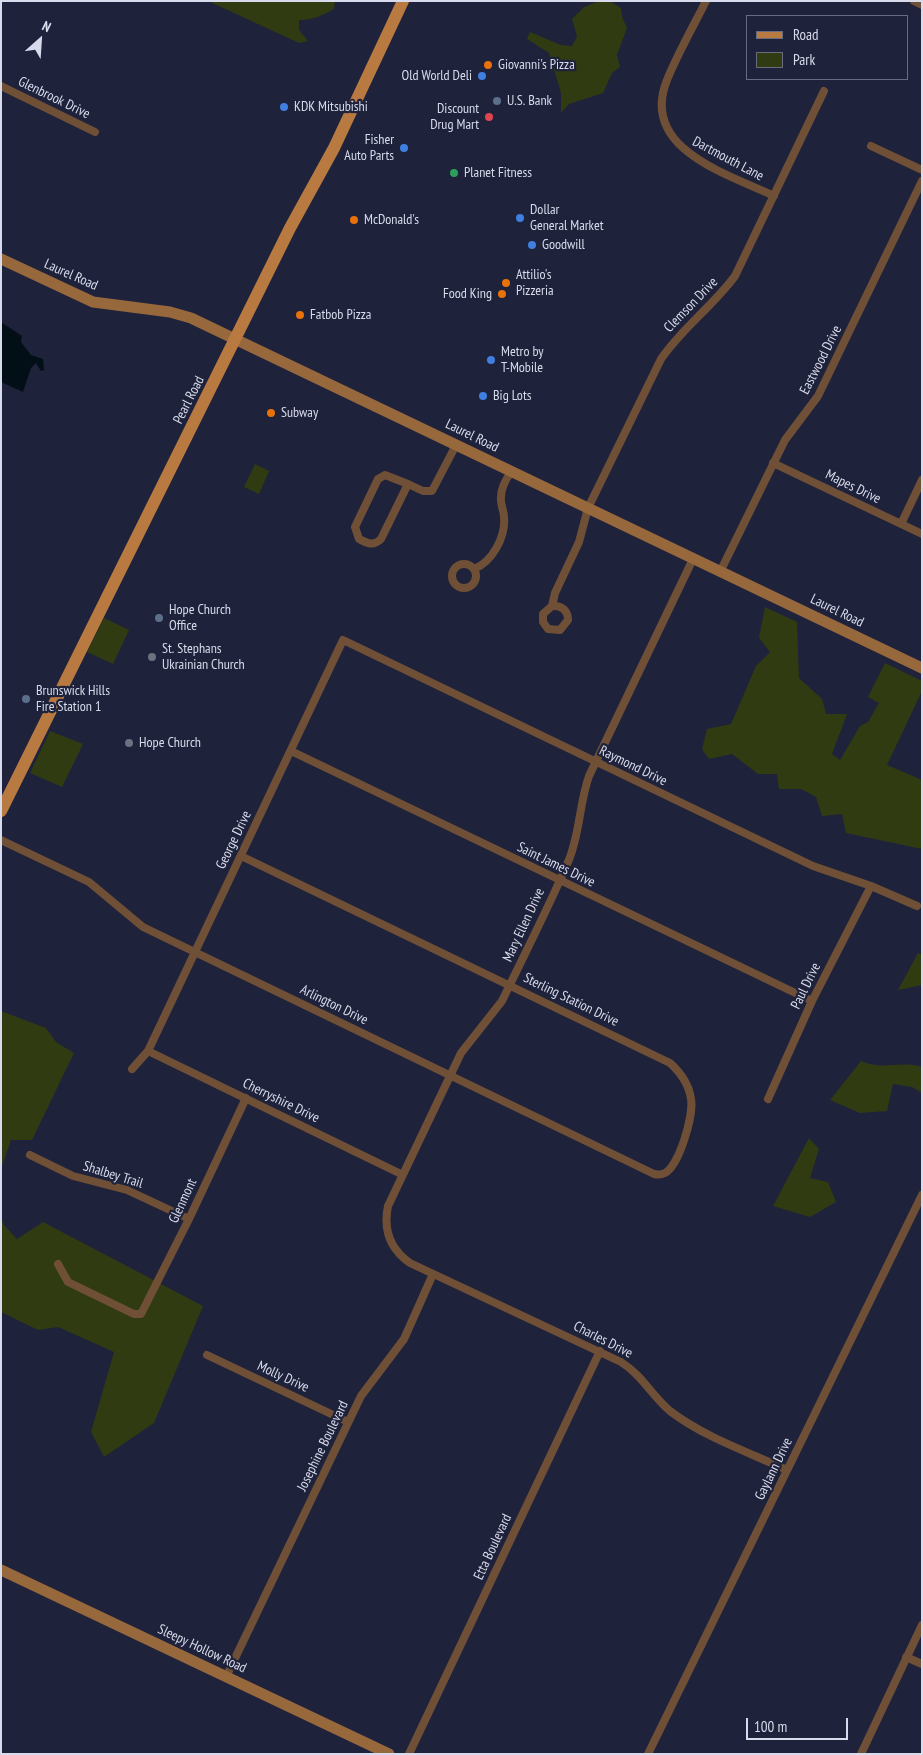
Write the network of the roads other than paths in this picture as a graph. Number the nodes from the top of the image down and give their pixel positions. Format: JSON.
{"nodes":[{"id":1,"x":402,"y":1,"type":"edge"},
{"id":2,"x":706,"y":1,"type":"edge"},
{"id":3,"x":914,"y":1,"type":"edge"},
{"id":4,"x":922,"y":4,"type":"edge"},
{"id":5,"x":1,"y":86,"type":"edge"},
{"id":6,"x":824,"y":91,"type":"dead end"},
{"id":7,"x":95,"y":132,"type":"dead end"},
{"id":8,"x":872,"y":146,"type":"dead end"},
{"id":9,"x":922,"y":170,"type":"edge"},
{"id":10,"x":922,"y":180,"type":"edge"},
{"id":11,"x":774,"y":196,"type":"junction"},
{"id":12,"x":1,"y":259,"type":"edge"},
{"id":13,"x":236,"y":339,"type":"junction"},
{"id":14,"x":456,"y":445,"type":"junction"},
{"id":15,"x":773,"y":462,"type":"junction"},
{"id":16,"x":511,"y":472,"type":"junction"},
{"id":17,"x":922,"y":480,"type":"edge"},
{"id":18,"x":408,"y":484,"type":"junction"},
{"id":19,"x":588,"y":508,"type":"junction"},
{"id":20,"x":901,"y":524,"type":"junction"},
{"id":21,"x":922,"y":534,"type":"edge"},
{"id":22,"x":693,"y":559,"type":"junction"},
{"id":23,"x":474,"y":569,"type":"dead end"},
{"id":24,"x":720,"y":572,"type":"junction"},
{"id":25,"x":552,"y":606,"type":"dead end"},
{"id":26,"x":342,"y":640,"type":"joint"},
{"id":27,"x":922,"y":668,"type":"edge"},
{"id":28,"x":291,"y":750,"type":"junction"},
{"id":29,"x":597,"y":762,"type":"junction"},
{"id":30,"x":1,"y":812,"type":"edge"},
{"id":31,"x":1,"y":840,"type":"edge"},
{"id":32,"x":240,"y":856,"type":"junction"},
{"id":33,"x":559,"y":881,"type":"junction"},
{"id":34,"x":871,"y":886,"type":"junction"},
{"id":35,"x":917,"y":906,"type":"dead end"},
{"id":36,"x":195,"y":952,"type":"junction"},
{"id":37,"x":510,"y":984,"type":"junction"},
{"id":38,"x":812,"y":1001,"type":"junction"},
{"id":39,"x":148,"y":1051,"type":"junction"},
{"id":40,"x":132,"y":1069,"type":"dead end"},
{"id":41,"x":450,"y":1075,"type":"junction"},
{"id":42,"x":246,"y":1098,"type":"junction"},
{"id":43,"x":768,"y":1099,"type":"dead end"},
{"id":44,"x":30,"y":1155,"type":"dead end"},
{"id":45,"x":666,"y":1173,"type":"joint"},
{"id":46,"x":403,"y":1174,"type":"junction"},
{"id":47,"x":922,"y":1195,"type":"edge"},
{"id":48,"x":189,"y":1219,"type":"junction"},
{"id":49,"x":58,"y":1264,"type":"dead end"},
{"id":50,"x":433,"y":1274,"type":"junction"},
{"id":51,"x":600,"y":1351,"type":"junction"},
{"id":52,"x":207,"y":1355,"type":"dead end"},
{"id":53,"x":348,"y":1422,"type":"junction"},
{"id":54,"x":787,"y":1470,"type":"junction"},
{"id":55,"x":1,"y":1570,"type":"edge"},
{"id":56,"x":922,"y":1625,"type":"edge"},
{"id":57,"x":906,"y":1657,"type":"junction"},
{"id":58,"x":922,"y":1664,"type":"edge"},
{"id":59,"x":226,"y":1677,"type":"junction"},
{"id":60,"x":389,"y":1754,"type":"edge"},
{"id":61,"x":409,"y":1754,"type":"edge"},
{"id":62,"x":648,"y":1754,"type":"edge"},
{"id":63,"x":860,"y":1754,"type":"edge"}],
"edges":[{"from":1,"to":13,"type":"main road","name":"Pearl Road"},
{"from":2,"to":11,"type":"street","name":"Dartmouth Lane"},
{"from":3,"to":4,"type":"street"},
{"from":5,"to":7,"type":"street","name":"Glenbrook Drive"},
{"from":6,"to":11,"type":"street","name":"Clemson Drive"},
{"from":8,"to":9,"type":"street"},
{"from":10,"to":15,"type":"street","name":"Eastwood Drive"},
{"from":11,"to":19,"type":"street","name":"Clemson Drive"},
{"from":12,"to":13,"type":"street","name":"Laurel Road"},
{"from":13,"to":14,"type":"street","name":"Laurel Road"},
{"from":13,"to":30,"type":"main road","name":"Pearl Road"},
{"from":14,"to":16,"type":"street","name":"Laurel Road"},
{"from":14,"to":18,"type":"street"},
{"from":15,"to":20,"type":"street","name":"Mapes Drive"},
{"from":15,"to":24,"type":"street","name":"Eastwood Drive"},
{"from":16,"to":19,"type":"street","name":"Laurel Road"},
{"from":16,"to":23,"type":"street"},
{"from":17,"to":20,"type":"street"},
{"from":18,"to":18,"type":"street"},
{"from":19,"to":22,"type":"street","name":"Laurel Road"},
{"from":19,"to":25,"type":"street","name":"Clemson Drive"},
{"from":20,"to":21,"type":"street","name":"Mapes Drive"},
{"from":22,"to":24,"type":"street","name":"Laurel Road"},
{"from":22,"to":29,"type":"street","name":"Mary Ellen Drive"},
{"from":24,"to":27,"type":"street","name":"Laurel Road"},
{"from":26,"to":28,"type":"street","name":"George Drive"},
{"from":26,"to":29,"type":"street","name":"Raymond Drive"},
{"from":28,"to":32,"type":"street","name":"George Drive"},
{"from":28,"to":33,"type":"street","name":"Saint James Drive"},
{"from":29,"to":33,"type":"street","name":"Mary Ellen Drive"},
{"from":29,"to":34,"type":"street","name":"Raymond Drive"},
{"from":31,"to":36,"type":"street","name":"Arlington Drive"},
{"from":32,"to":36,"type":"street","name":"George Drive"},
{"from":32,"to":37,"type":"street","name":"Sterling Station Drive"},
{"from":33,"to":37,"type":"street","name":"Mary Ellen Drive"},
{"from":33,"to":38,"type":"street","name":"Saint James Drive"},
{"from":34,"to":35,"type":"street","name":"Raymond Drive"},
{"from":34,"to":38,"type":"street","name":"Paul Drive"},
{"from":36,"to":39,"type":"street","name":"George Drive"},
{"from":36,"to":41,"type":"street","name":"Arlington Drive"},
{"from":37,"to":41,"type":"street","name":"Mary Ellen Drive"},
{"from":37,"to":45,"type":"street","name":"Sterling Station Drive"},
{"from":38,"to":43,"type":"street","name":"Paul Drive"},
{"from":39,"to":40,"type":"street","name":"George Drive"},
{"from":39,"to":42,"type":"street","name":"Cherryshire Drive"},
{"from":41,"to":45,"type":"street","name":"Arlington Drive"},
{"from":41,"to":46,"type":"street","name":"Mary Ellen Drive"},
{"from":42,"to":46,"type":"street","name":"Cherryshire Drive"},
{"from":42,"to":48,"type":"street","name":"Glenmont"},
{"from":44,"to":48,"type":"street","name":"Shalbey Trail"},
{"from":46,"to":50,"type":"street","name":"Mary Ellen Drive"},
{"from":47,"to":54,"type":"street","name":"Gaylann Drive"},
{"from":48,"to":49,"type":"street","name":"Glenmont"},
{"from":50,"to":51,"type":"street","name":"Charles Drive"},
{"from":50,"to":53,"type":"street","name":"Josephine Boulevard"},
{"from":51,"to":54,"type":"street","name":"Charles Drive"},
{"from":51,"to":61,"type":"street","name":"Etta Boulevard"},
{"from":52,"to":53,"type":"street","name":"Molly Drive"},
{"from":53,"to":59,"type":"street","name":"Josephine Boulevard"},
{"from":54,"to":62,"type":"street","name":"Gaylann Drive"},
{"from":55,"to":59,"type":"street","name":"Sleepy Hollow Road"},
{"from":56,"to":57,"type":"street"},
{"from":57,"to":58,"type":"street"},
{"from":57,"to":63,"type":"street"},
{"from":59,"to":60,"type":"street","name":"Sleepy Hollow Road"}]}
